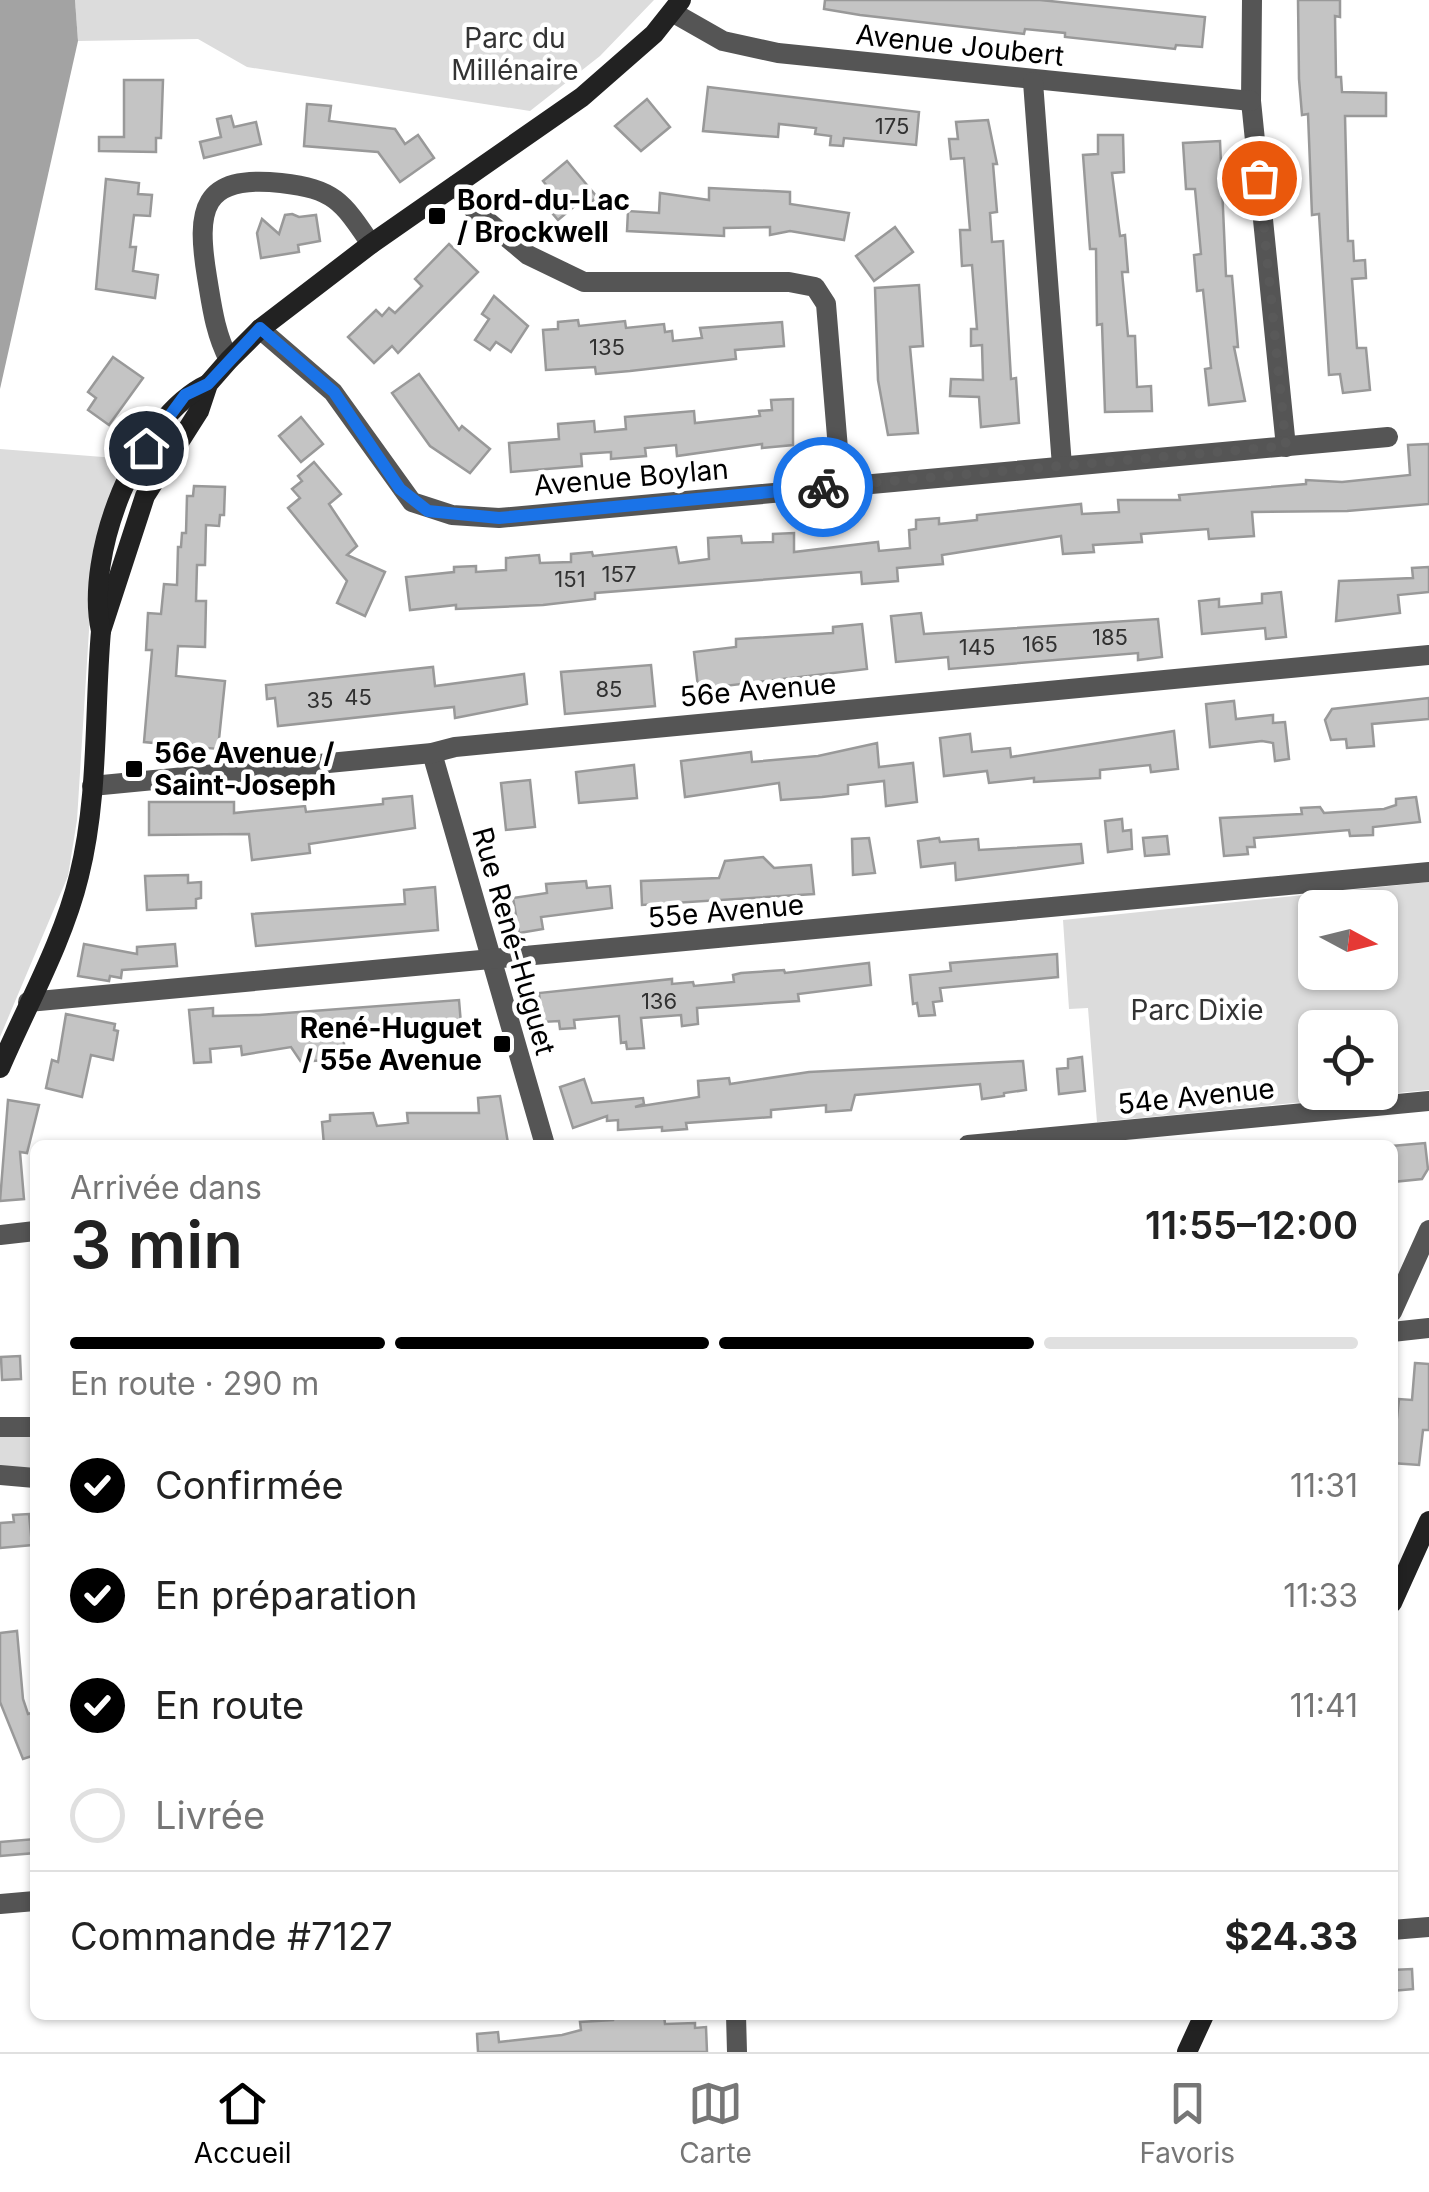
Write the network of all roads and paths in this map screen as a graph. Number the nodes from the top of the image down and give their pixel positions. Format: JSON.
{"nodes":[{"id":1,"x":1252,"y":0,"type":"edge"},
{"id":2,"x":676,"y":6,"type":"edge"},
{"id":3,"x":1033,"y":82,"type":"junction"},
{"id":4,"x":1252,"y":101,"type":"junction"},
{"id":5,"x":456,"y":186,"type":"junction"},
{"id":6,"x":371,"y":244,"type":"junction"},
{"id":7,"x":260,"y":328,"type":"junction"},
{"id":8,"x":228,"y":360,"type":"junction"},
{"id":9,"x":208,"y":384,"type":"junction"},
{"id":10,"x":1388,"y":437,"type":"dead end"},
{"id":11,"x":1286,"y":446,"type":"junction"},
{"id":12,"x":1062,"y":466,"type":"junction"},
{"id":13,"x":841,"y":485,"type":"junction"},
{"id":14,"x":100,"y":630,"type":"junction"},
{"id":15,"x":1429,"y":655,"type":"edge"},
{"id":16,"x":432,"y":753,"type":"junction"},
{"id":17,"x":92,"y":786,"type":"junction"},
{"id":18,"x":1429,"y":872,"type":"edge"},
{"id":19,"x":493,"y":961,"type":"junction"},
{"id":20,"x":28,"y":1002,"type":"junction"},
{"id":21,"x":0,"y":1068,"type":"edge"},
{"id":22,"x":1429,"y":1102,"type":"edge"},
{"id":23,"x":543,"y":1140,"type":"edge"},
{"id":24,"x":1022,"y":1140,"type":"edge"},
{"id":25,"x":1429,"y":1230,"type":"edge"},
{"id":26,"x":30,"y":1232,"type":"edge"},
{"id":27,"x":0,"y":1235,"type":"edge"},
{"id":28,"x":1398,"y":1299,"type":"edge"},
{"id":29,"x":1429,"y":1328,"type":"edge"},
{"id":30,"x":1398,"y":1331,"type":"edge"},
{"id":31,"x":0,"y":1427,"type":"edge"},
{"id":32,"x":30,"y":1427,"type":"edge"},
{"id":33,"x":0,"y":1476,"type":"edge"},
{"id":34,"x":30,"y":1478,"type":"edge"},
{"id":35,"x":1426,"y":1535,"type":"edge"},
{"id":36,"x":1398,"y":1577,"type":"edge"},
{"id":37,"x":30,"y":1901,"type":"edge"},
{"id":38,"x":0,"y":1904,"type":"edge"},
{"id":39,"x":1429,"y":1926,"type":"edge"},
{"id":40,"x":1398,"y":1929,"type":"edge"},
{"id":41,"x":736,"y":2020,"type":"edge"},
{"id":42,"x":1202,"y":2020,"type":"edge"},
{"id":43,"x":737,"y":2052,"type":"edge"},
{"id":44,"x":1188,"y":2052,"type":"edge"}],
"edges":[{"from":1,"to":4,"type":"street"},
{"from":2,"to":3,"type":"street","name":"Avenue Joubert"},
{"from":2,"to":5,"type":"street"},
{"from":3,"to":4,"type":"street","name":"Avenue Joubert"},
{"from":3,"to":12,"type":"street"},
{"from":4,"to":11,"type":"street"},
{"from":5,"to":6,"type":"street"},
{"from":5,"to":13,"type":"street"},
{"from":6,"to":7,"type":"street"},
{"from":6,"to":8,"type":"street"},
{"from":7,"to":8,"type":"street"},
{"from":7,"to":13,"type":"street","name":"Avenue Boylan"},
{"from":8,"to":9,"type":"street"},
{"from":9,"to":14,"type":"street"},
{"from":9,"to":14,"type":"street"},
{"from":10,"to":11,"type":"street","name":"Avenue Boylan"},
{"from":11,"to":12,"type":"street","name":"Avenue Boylan"},
{"from":12,"to":13,"type":"street","name":"Avenue Boylan"},
{"from":14,"to":17,"type":"street"},
{"from":15,"to":16,"type":"street","name":"56e Avenue"},
{"from":16,"to":17,"type":"street","name":"56e Avenue"},
{"from":16,"to":19,"type":"street","name":"Rue René-Huguet"},
{"from":17,"to":20,"type":"street"},
{"from":18,"to":19,"type":"street","name":"55e Avenue"},
{"from":19,"to":20,"type":"street","name":"55e Avenue"},
{"from":19,"to":23,"type":"street","name":"Rue René-Huguet"},
{"from":20,"to":21,"type":"street"},
{"from":22,"to":24,"type":"street","name":"54e Avenue"},
{"from":25,"to":28,"type":"street"},
{"from":26,"to":27,"type":"street"},
{"from":29,"to":30,"type":"street"},
{"from":31,"to":32,"type":"street"},
{"from":33,"to":34,"type":"street"},
{"from":35,"to":36,"type":"street"},
{"from":37,"to":38,"type":"street"},
{"from":39,"to":40,"type":"street"},
{"from":41,"to":43,"type":"street"},
{"from":42,"to":44,"type":"street"}]}
